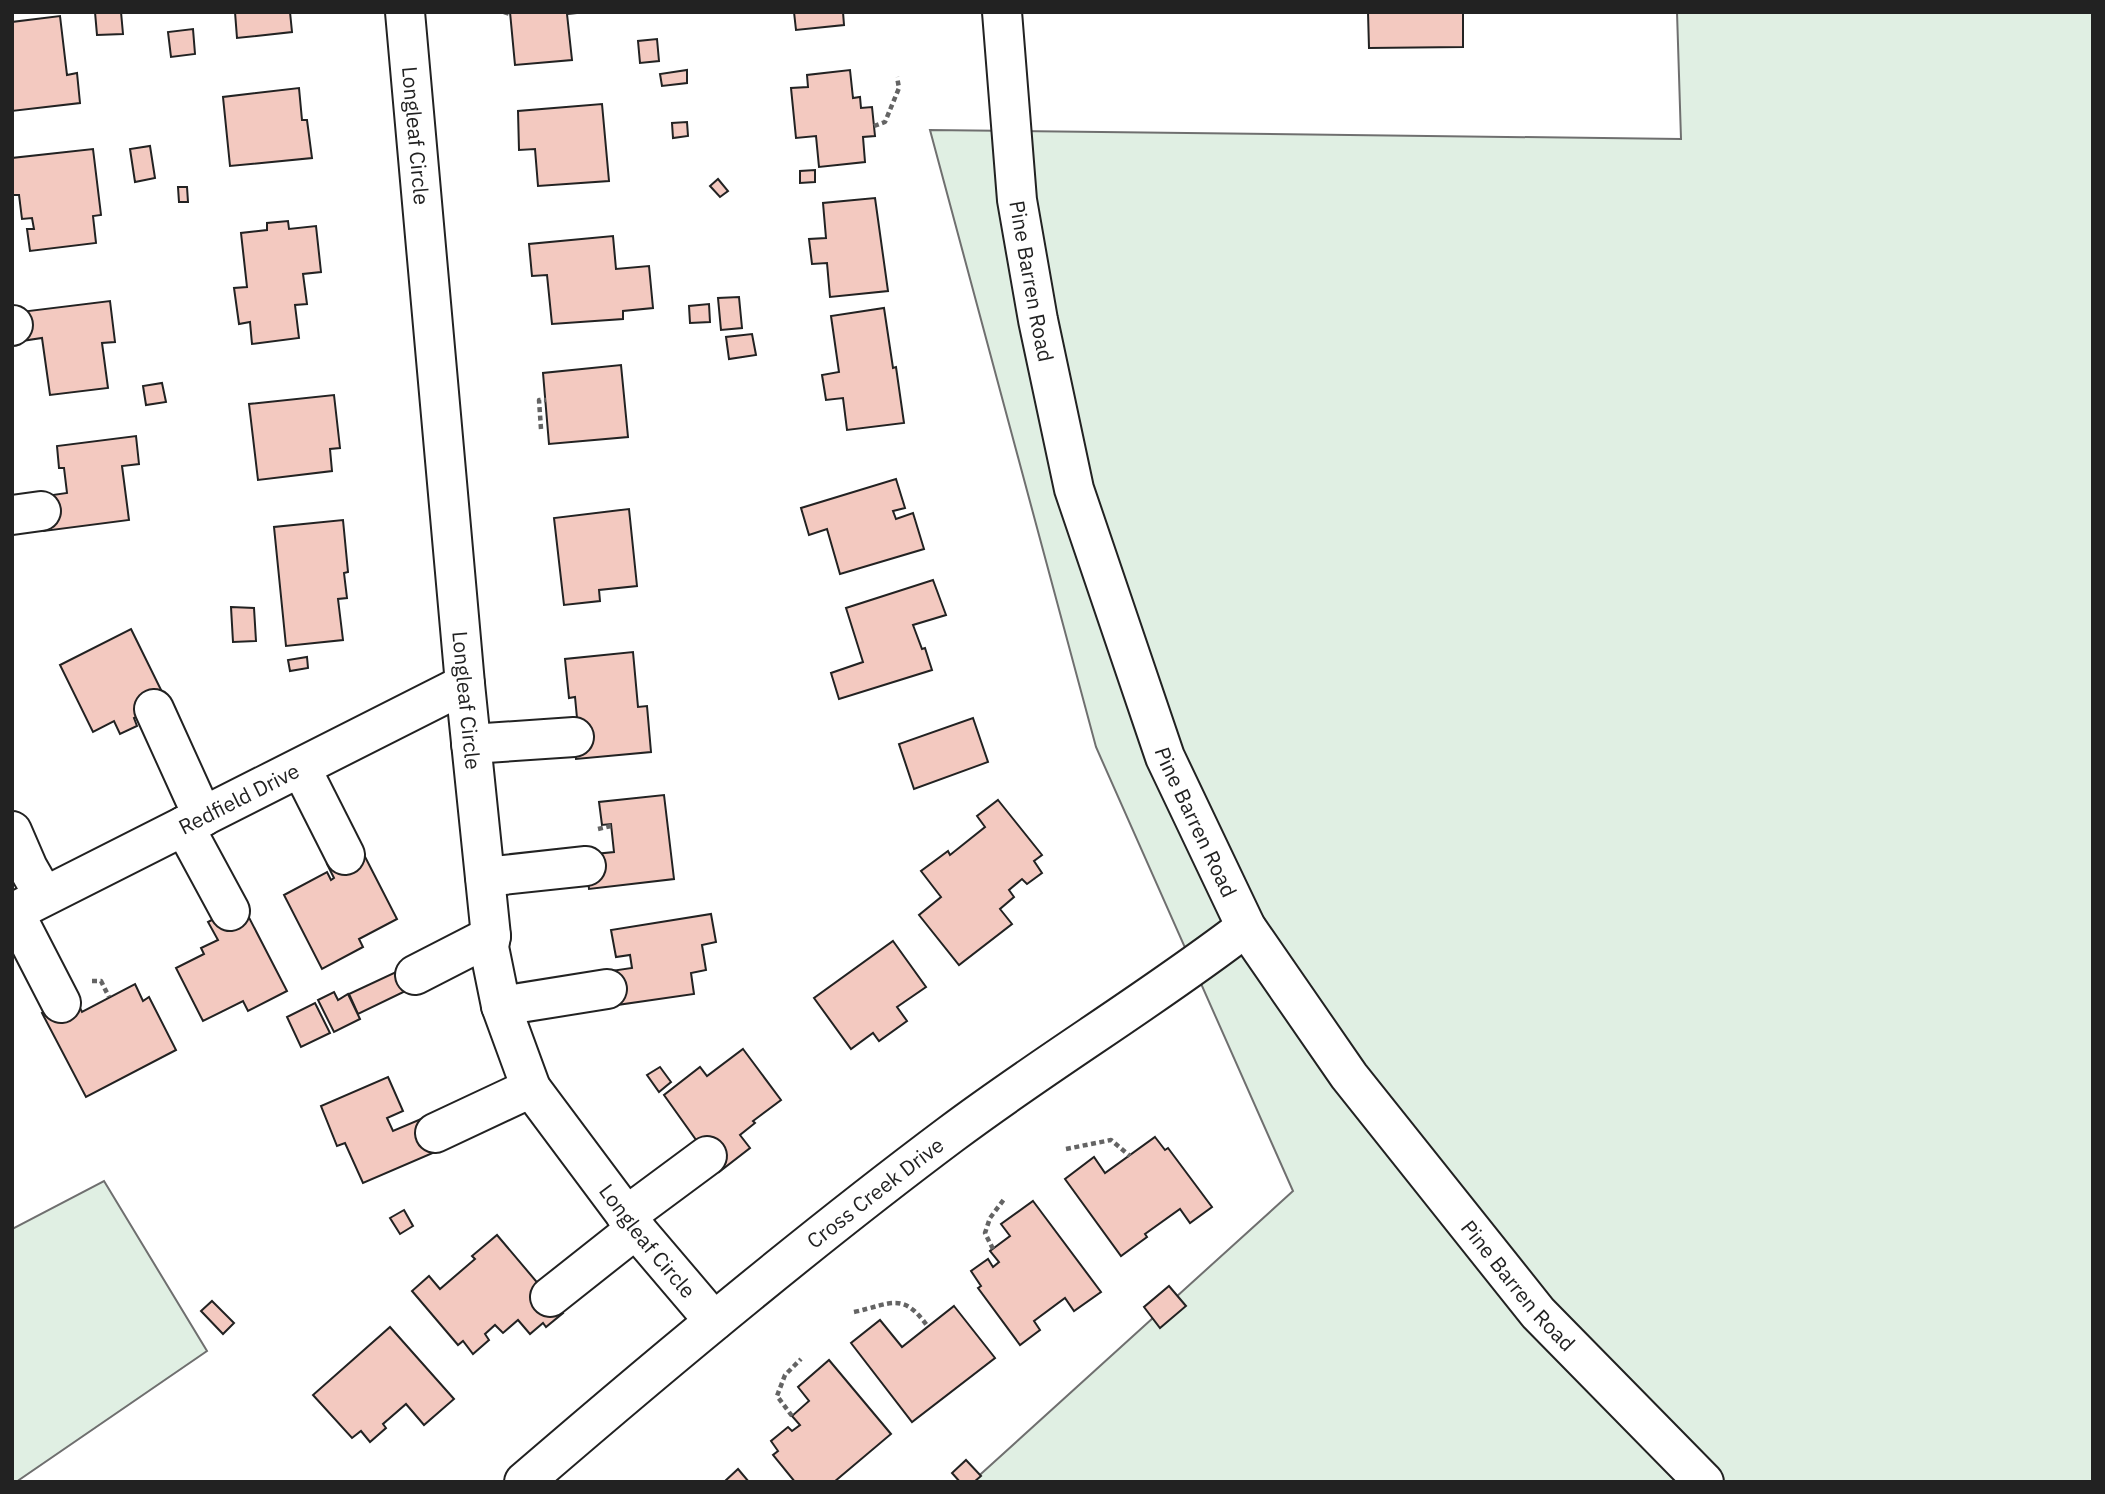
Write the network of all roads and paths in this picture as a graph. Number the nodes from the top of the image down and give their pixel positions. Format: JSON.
{"nodes":[{"id":1,"x":405,"y":12,"type":"edge"},
{"id":2,"x":1002,"y":12,"type":"edge"},
{"id":3,"x":897,"y":78,"type":"dead end"},
{"id":4,"x":873,"y":126,"type":"dead end"},
{"id":5,"x":546,"y":400,"type":"dead end"},
{"id":6,"x":541,"y":429,"type":"dead end"},
{"id":7,"x":465,"y":684,"type":"junction"},
{"id":8,"x":153,"y":709,"type":"dead end"},
{"id":9,"x":574,"y":737,"type":"dead end"},
{"id":10,"x":471,"y":744,"type":"junction"},
{"id":11,"x":301,"y":768,"type":"junction"},
{"id":12,"x":193,"y":821,"type":"junction"},
{"id":13,"x":12,"y":831,"type":"edge"},
{"id":14,"x":345,"y":855,"type":"dead end"},
{"id":15,"x":586,"y":866,"type":"dead end"},
{"id":16,"x":485,"y":877,"type":"junction"},
{"id":17,"x":24,"y":907,"type":"edge"},
{"id":18,"x":230,"y":911,"type":"dead end"},
{"id":19,"x":1246,"y":927,"type":"junction"},
{"id":20,"x":491,"y":936,"type":"junction"},
{"id":21,"x":415,"y":975,"type":"dead end"},
{"id":22,"x":607,"y":989,"type":"dead end"},
{"id":23,"x":61,"y":1003,"type":"dead end"},
{"id":24,"x":501,"y":1006,"type":"junction"},
{"id":25,"x":531,"y":1088,"type":"junction"},
{"id":26,"x":435,"y":1133,"type":"dead end"},
{"id":27,"x":1066,"y":1149,"type":"dead end"},
{"id":28,"x":706,"y":1156,"type":"dead end"},
{"id":29,"x":1130,"y":1156,"type":"dead end"},
{"id":30,"x":1005,"y":1198,"type":"dead end"},
{"id":31,"x":631,"y":1222,"type":"junction"},
{"id":32,"x":993,"y":1249,"type":"dead end"},
{"id":33,"x":550,"y":1297,"type":"dead end"},
{"id":34,"x":854,"y":1312,"type":"dead end"},
{"id":35,"x":714,"y":1321,"type":"junction"},
{"id":36,"x":928,"y":1327,"type":"dead end"},
{"id":37,"x":801,"y":1359,"type":"dead end"},
{"id":38,"x":792,"y":1416,"type":"dead end"},
{"id":39,"x":524,"y":1482,"type":"edge"},
{"id":40,"x":1704,"y":1482,"type":"edge"}],
"edges":[{"from":1,"to":7,"type":"street","name":"Longleaf Circle"},
{"from":2,"to":19,"type":"street","name":"Pine Barren Road"},
{"from":3,"to":4,"type":"path"},
{"from":5,"to":6,"type":"path"},
{"from":7,"to":10,"type":"street","name":"Longleaf Circle"},
{"from":7,"to":11,"type":"street","name":"Redfield Drive"},
{"from":8,"to":12,"type":"street"},
{"from":9,"to":10,"type":"street"},
{"from":10,"to":16,"type":"street","name":"Longleaf Circle"},
{"from":11,"to":12,"type":"street","name":"Redfield Drive"},
{"from":11,"to":14,"type":"street"},
{"from":12,"to":17,"type":"street","name":"Redfield Drive"},
{"from":12,"to":18,"type":"street"},
{"from":13,"to":17,"type":"street"},
{"from":15,"to":16,"type":"street"},
{"from":16,"to":20,"type":"street","name":"Longleaf Circle"},
{"from":17,"to":23,"type":"street"},
{"from":19,"to":35,"type":"street","name":"Cross Creek Drive"},
{"from":19,"to":40,"type":"street","name":"Pine Barren Road"},
{"from":20,"to":21,"type":"street"},
{"from":20,"to":24,"type":"street","name":"Longleaf Circle"},
{"from":22,"to":24,"type":"street"},
{"from":24,"to":25,"type":"street","name":"Longleaf Circle"},
{"from":25,"to":26,"type":"street"},
{"from":25,"to":31,"type":"street","name":"Longleaf Circle"},
{"from":27,"to":29,"type":"path"},
{"from":28,"to":31,"type":"street"},
{"from":30,"to":32,"type":"path"},
{"from":31,"to":33,"type":"street"},
{"from":31,"to":35,"type":"street","name":"Longleaf Circle"},
{"from":34,"to":36,"type":"path"},
{"from":35,"to":39,"type":"street","name":"Cross Creek Drive"},
{"from":37,"to":38,"type":"path"}]}
